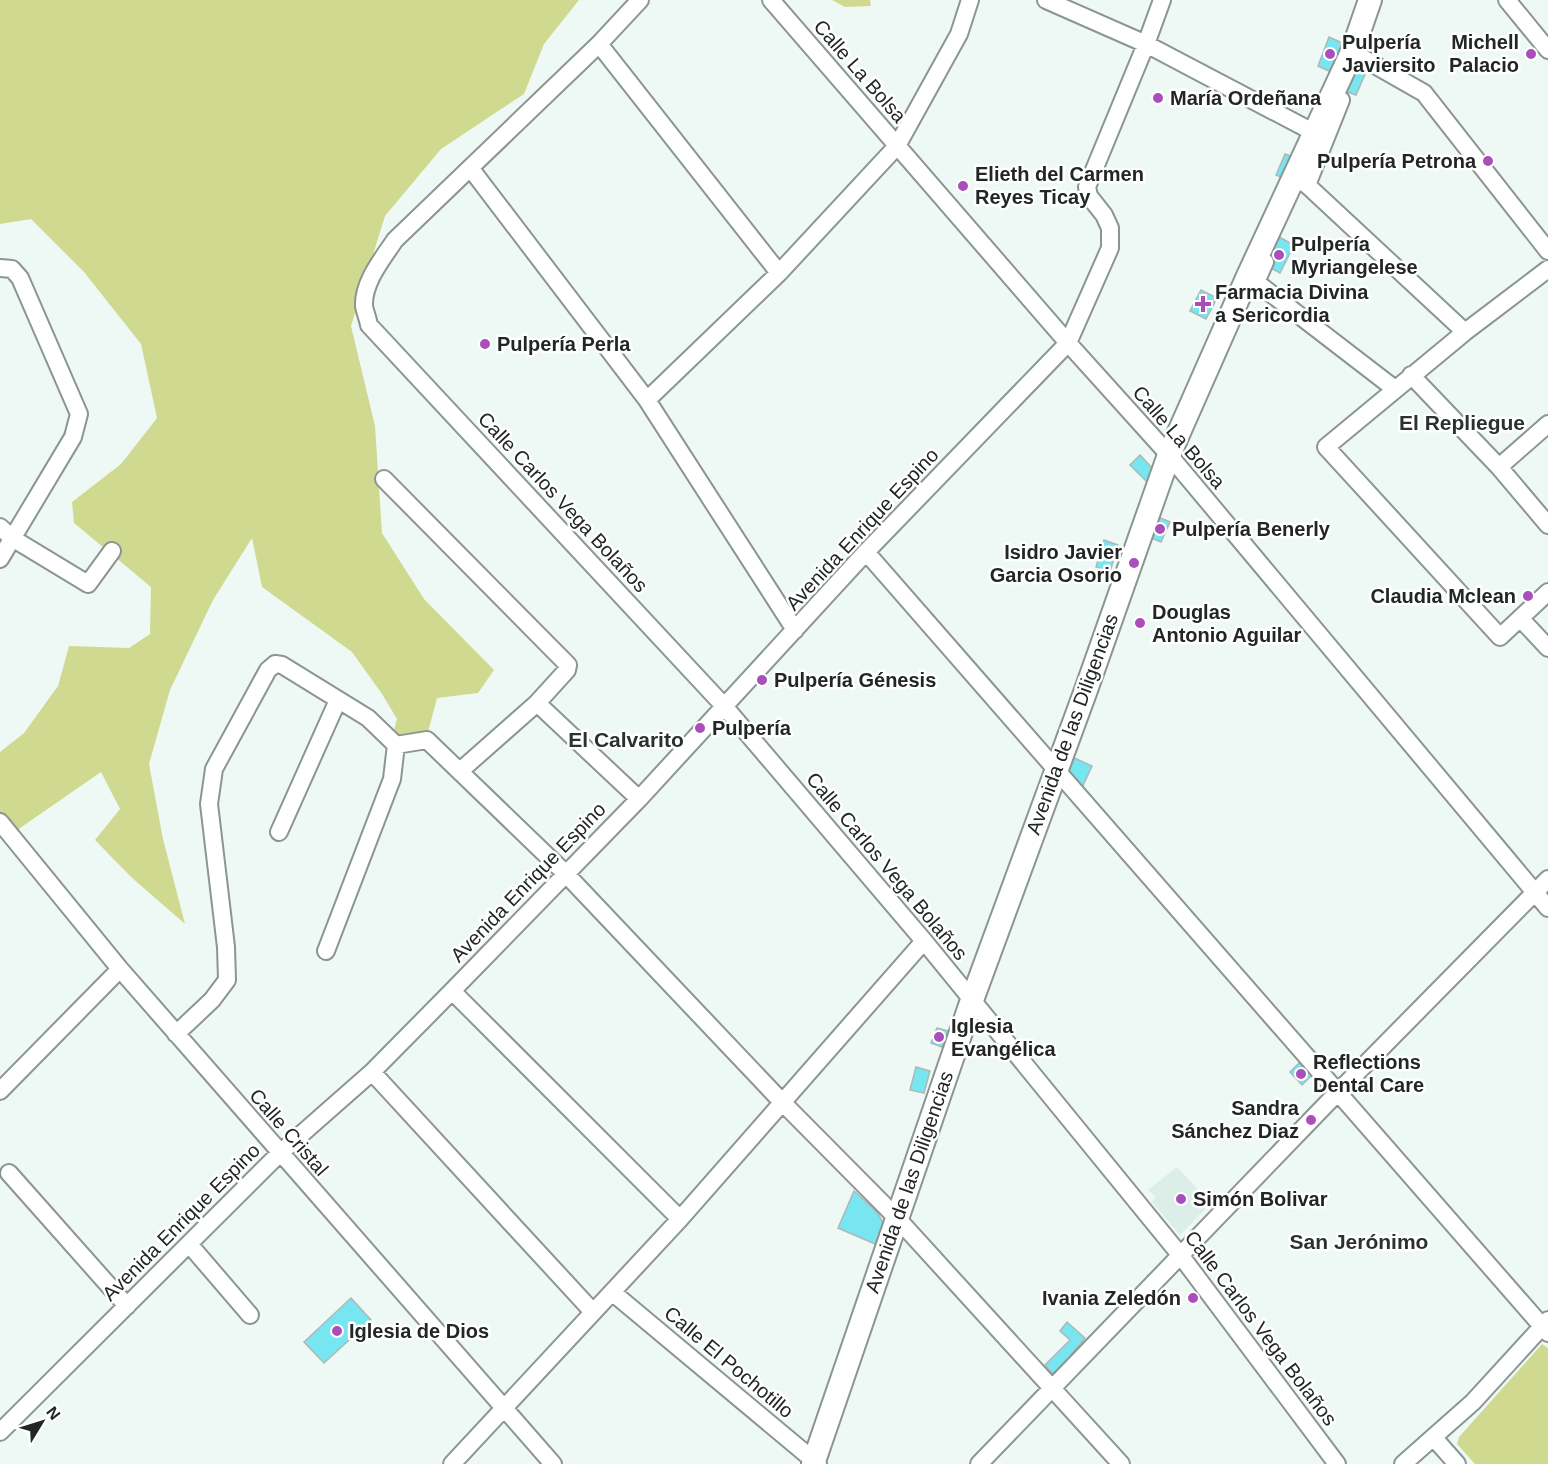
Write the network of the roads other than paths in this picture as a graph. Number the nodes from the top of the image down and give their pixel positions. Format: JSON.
{"nodes":[{"id":1,"x":640,"y":0,"type":"edge"},
{"id":2,"x":771,"y":0,"type":"edge"},
{"id":3,"x":970,"y":0,"type":"edge"},
{"id":4,"x":1046,"y":0,"type":"edge"},
{"id":5,"x":1162,"y":0,"type":"edge"},
{"id":6,"x":1370,"y":0,"type":"edge"},
{"id":7,"x":1507,"y":0,"type":"edge"},
{"id":8,"x":599,"y":44,"type":"junction"},
{"id":9,"x":1146,"y":44,"type":"junction"},
{"id":10,"x":1548,"y":50,"type":"edge"},
{"id":11,"x":1352,"y":52,"type":"junction"},
{"id":12,"x":1342,"y":96,"type":"dead end"},
{"id":13,"x":1315,"y":133,"type":"junction"},
{"id":14,"x":897,"y":146,"type":"junction"},
{"id":15,"x":471,"y":169,"type":"junction"},
{"id":16,"x":1301,"y":181,"type":"junction"},
{"id":17,"x":1292,"y":207,"type":"dead end"},
{"id":18,"x":1548,"y":251,"type":"edge"},
{"id":19,"x":0,"y":268,"type":"edge"},
{"id":20,"x":1548,"y":268,"type":"edge"},
{"id":21,"x":779,"y":273,"type":"junction"},
{"id":22,"x":1465,"y":332,"type":"junction"},
{"id":23,"x":1068,"y":343,"type":"junction"},
{"id":24,"x":1412,"y":375,"type":"junction"},
{"id":25,"x":1395,"y":389,"type":"junction"},
{"id":26,"x":647,"y":400,"type":"junction"},
{"id":27,"x":1548,"y":424,"type":"edge"},
{"id":28,"x":1169,"y":455,"type":"junction"},
{"id":29,"x":1499,"y":467,"type":"junction"},
{"id":30,"x":384,"y":479,"type":"dead end"},
{"id":31,"x":1548,"y":525,"type":"edge"},
{"id":32,"x":6,"y":533,"type":"edge"},
{"id":33,"x":112,"y":551,"type":"dead end"},
{"id":34,"x":866,"y":552,"type":"junction"},
{"id":35,"x":0,"y":559,"type":"edge"},
{"id":36,"x":1548,"y":592,"type":"edge"},
{"id":37,"x":1520,"y":618,"type":"junction"},
{"id":38,"x":795,"y":630,"type":"junction"},
{"id":39,"x":1548,"y":648,"type":"edge"},
{"id":40,"x":338,"y":700,"type":"junction"},
{"id":41,"x":537,"y":703,"type":"junction"},
{"id":42,"x":724,"y":706,"type":"junction"},
{"id":43,"x":396,"y":745,"type":"junction"},
{"id":44,"x":1055,"y":770,"type":"junction"},
{"id":45,"x":460,"y":771,"type":"junction"},
{"id":46,"x":639,"y":799,"type":"junction"},
{"id":47,"x":0,"y":822,"type":"edge"},
{"id":48,"x":279,"y":832,"type":"dead end"},
{"id":49,"x":565,"y":873,"type":"junction"},
{"id":50,"x":1548,"y":879,"type":"edge"},
{"id":51,"x":1534,"y":893,"type":"junction"},
{"id":52,"x":1548,"y":908,"type":"edge"},
{"id":53,"x":924,"y":941,"type":"junction"},
{"id":54,"x":327,"y":951,"type":"dead end"},
{"id":55,"x":120,"y":969,"type":"junction"},
{"id":56,"x":452,"y":991,"type":"junction"},
{"id":57,"x":972,"y":1000,"type":"junction"},
{"id":58,"x":176,"y":1034,"type":"junction"},
{"id":59,"x":372,"y":1072,"type":"junction"},
{"id":60,"x":0,"y":1091,"type":"edge"},
{"id":61,"x":1338,"y":1092,"type":"junction"},
{"id":62,"x":783,"y":1103,"type":"junction"},
{"id":63,"x":280,"y":1153,"type":"junction"},
{"id":64,"x":9,"y":1173,"type":"dead end"},
{"id":65,"x":896,"y":1217,"type":"junction"},
{"id":66,"x":680,"y":1219,"type":"junction"},
{"id":67,"x":189,"y":1244,"type":"junction"},
{"id":68,"x":1180,"y":1256,"type":"junction"},
{"id":69,"x":612,"y":1292,"type":"junction"},
{"id":70,"x":127,"y":1306,"type":"junction"},
{"id":71,"x":593,"y":1312,"type":"junction"},
{"id":72,"x":250,"y":1315,"type":"dead end"},
{"id":73,"x":1546,"y":1326,"type":"edge"},
{"id":74,"x":1052,"y":1387,"type":"junction"},
{"id":75,"x":505,"y":1409,"type":"junction"},
{"id":76,"x":0,"y":1432,"type":"edge"},
{"id":77,"x":1434,"y":1438,"type":"junction"},
{"id":78,"x":815,"y":1463,"type":"edge"},
{"id":79,"x":452,"y":1464,"type":"edge"},
{"id":80,"x":553,"y":1464,"type":"edge"},
{"id":81,"x":979,"y":1464,"type":"edge"},
{"id":82,"x":1121,"y":1464,"type":"edge"},
{"id":83,"x":1337,"y":1464,"type":"edge"},
{"id":84,"x":1402,"y":1464,"type":"edge"},
{"id":85,"x":1457,"y":1464,"type":"edge"}],
"edges":[{"from":1,"to":8,"type":"street"},
{"from":2,"to":14,"type":"street","name":"Calle La Bolsa"},
{"from":3,"to":14,"type":"street"},
{"from":4,"to":9,"type":"street"},
{"from":5,"to":9,"type":"street"},
{"from":6,"to":11,"type":"street","name":"Avenida de las Diligencias"},
{"from":7,"to":10,"type":"street"},
{"from":8,"to":15,"type":"street"},
{"from":8,"to":21,"type":"street"},
{"from":9,"to":13,"type":"street"},
{"from":9,"to":23,"type":"street"},
{"from":11,"to":13,"type":"street","name":"Avenida de las Diligencias"},
{"from":11,"to":18,"type":"street"},
{"from":12,"to":16,"type":"street"},
{"from":13,"to":16,"type":"street","name":"Avenida de las Diligencias"},
{"from":14,"to":21,"type":"street"},
{"from":14,"to":23,"type":"street","name":"Calle La Bolsa"},
{"from":15,"to":26,"type":"street"},
{"from":15,"to":42,"type":"street","name":"Calle Carlos Vega Bolaños"},
{"from":16,"to":22,"type":"street"},
{"from":16,"to":28,"type":"street","name":"Avenida de las Diligencias"},
{"from":17,"to":25,"type":"street"},
{"from":19,"to":32,"type":"street"},
{"from":20,"to":22,"type":"street"},
{"from":21,"to":26,"type":"street"},
{"from":22,"to":24,"type":"street"},
{"from":23,"to":28,"type":"street","name":"Calle La Bolsa"},
{"from":23,"to":34,"type":"street","name":"Avenida Enrique Espino"},
{"from":24,"to":25,"type":"street"},
{"from":24,"to":29,"type":"street"},
{"from":25,"to":37,"type":"street"},
{"from":26,"to":38,"type":"street"},
{"from":27,"to":29,"type":"street"},
{"from":28,"to":44,"type":"street","name":"Avenida de las Diligencias"},
{"from":28,"to":51,"type":"street","name":"Calle La Bolsa"},
{"from":29,"to":31,"type":"street"},
{"from":30,"to":41,"type":"street"},
{"from":32,"to":33,"type":"street"},
{"from":32,"to":35,"type":"street"},
{"from":34,"to":38,"type":"street","name":"Avenida Enrique Espino"},
{"from":34,"to":44,"type":"street"},
{"from":36,"to":37,"type":"street"},
{"from":37,"to":39,"type":"street"},
{"from":38,"to":42,"type":"street","name":"Avenida Enrique Espino"},
{"from":40,"to":43,"type":"street"},
{"from":40,"to":48,"type":"street"},
{"from":40,"to":58,"type":"street"},
{"from":41,"to":45,"type":"street"},
{"from":41,"to":46,"type":"street"},
{"from":42,"to":46,"type":"street","name":"Avenida Enrique Espino"},
{"from":42,"to":53,"type":"street","name":"Calle Carlos Vega Bolaños"},
{"from":43,"to":45,"type":"street"},
{"from":43,"to":54,"type":"street"},
{"from":44,"to":57,"type":"street","name":"Avenida de las Diligencias"},
{"from":44,"to":61,"type":"street"},
{"from":45,"to":49,"type":"street"},
{"from":46,"to":49,"type":"street","name":"Avenida Enrique Espino"},
{"from":47,"to":55,"type":"street","name":"Calle Cristal"},
{"from":49,"to":56,"type":"street","name":"Avenida Enrique Espino"},
{"from":49,"to":62,"type":"street"},
{"from":50,"to":51,"type":"street"},
{"from":51,"to":52,"type":"street","name":"Calle La Bolsa"},
{"from":51,"to":61,"type":"street"},
{"from":53,"to":57,"type":"street","name":"Calle Carlos Vega Bolaños"},
{"from":53,"to":62,"type":"street"},
{"from":55,"to":58,"type":"street","name":"Calle Cristal"},
{"from":55,"to":60,"type":"street"},
{"from":56,"to":59,"type":"street","name":"Avenida Enrique Espino"},
{"from":56,"to":66,"type":"street"},
{"from":57,"to":65,"type":"street","name":"Avenida de las Diligencias"},
{"from":57,"to":68,"type":"street","name":"Calle Carlos Vega Bolaños"},
{"from":58,"to":63,"type":"street","name":"Calle Cristal"},
{"from":59,"to":63,"type":"street","name":"Avenida Enrique Espino"},
{"from":59,"to":71,"type":"street"},
{"from":61,"to":68,"type":"street"},
{"from":61,"to":73,"type":"street"},
{"from":62,"to":65,"type":"street"},
{"from":62,"to":66,"type":"street"},
{"from":63,"to":67,"type":"street","name":"Avenida Enrique Espino"},
{"from":63,"to":75,"type":"street","name":"Calle Cristal"},
{"from":64,"to":70,"type":"street"},
{"from":65,"to":74,"type":"street"},
{"from":65,"to":78,"type":"street","name":"Avenida de las Diligencias"},
{"from":66,"to":69,"type":"street"},
{"from":67,"to":70,"type":"street","name":"Avenida Enrique Espino"},
{"from":67,"to":72,"type":"street"},
{"from":68,"to":74,"type":"street"},
{"from":68,"to":83,"type":"street","name":"Calle Carlos Vega Bolaños"},
{"from":69,"to":71,"type":"street"},
{"from":69,"to":78,"type":"street","name":"Calle El Pochotillo"},
{"from":70,"to":76,"type":"street","name":"Avenida Enrique Espino"},
{"from":71,"to":75,"type":"street"},
{"from":73,"to":77,"type":"street"},
{"from":74,"to":81,"type":"street"},
{"from":74,"to":82,"type":"street"},
{"from":75,"to":79,"type":"street"},
{"from":75,"to":80,"type":"street","name":"Calle Cristal"},
{"from":77,"to":84,"type":"street"},
{"from":77,"to":85,"type":"street"}]}
